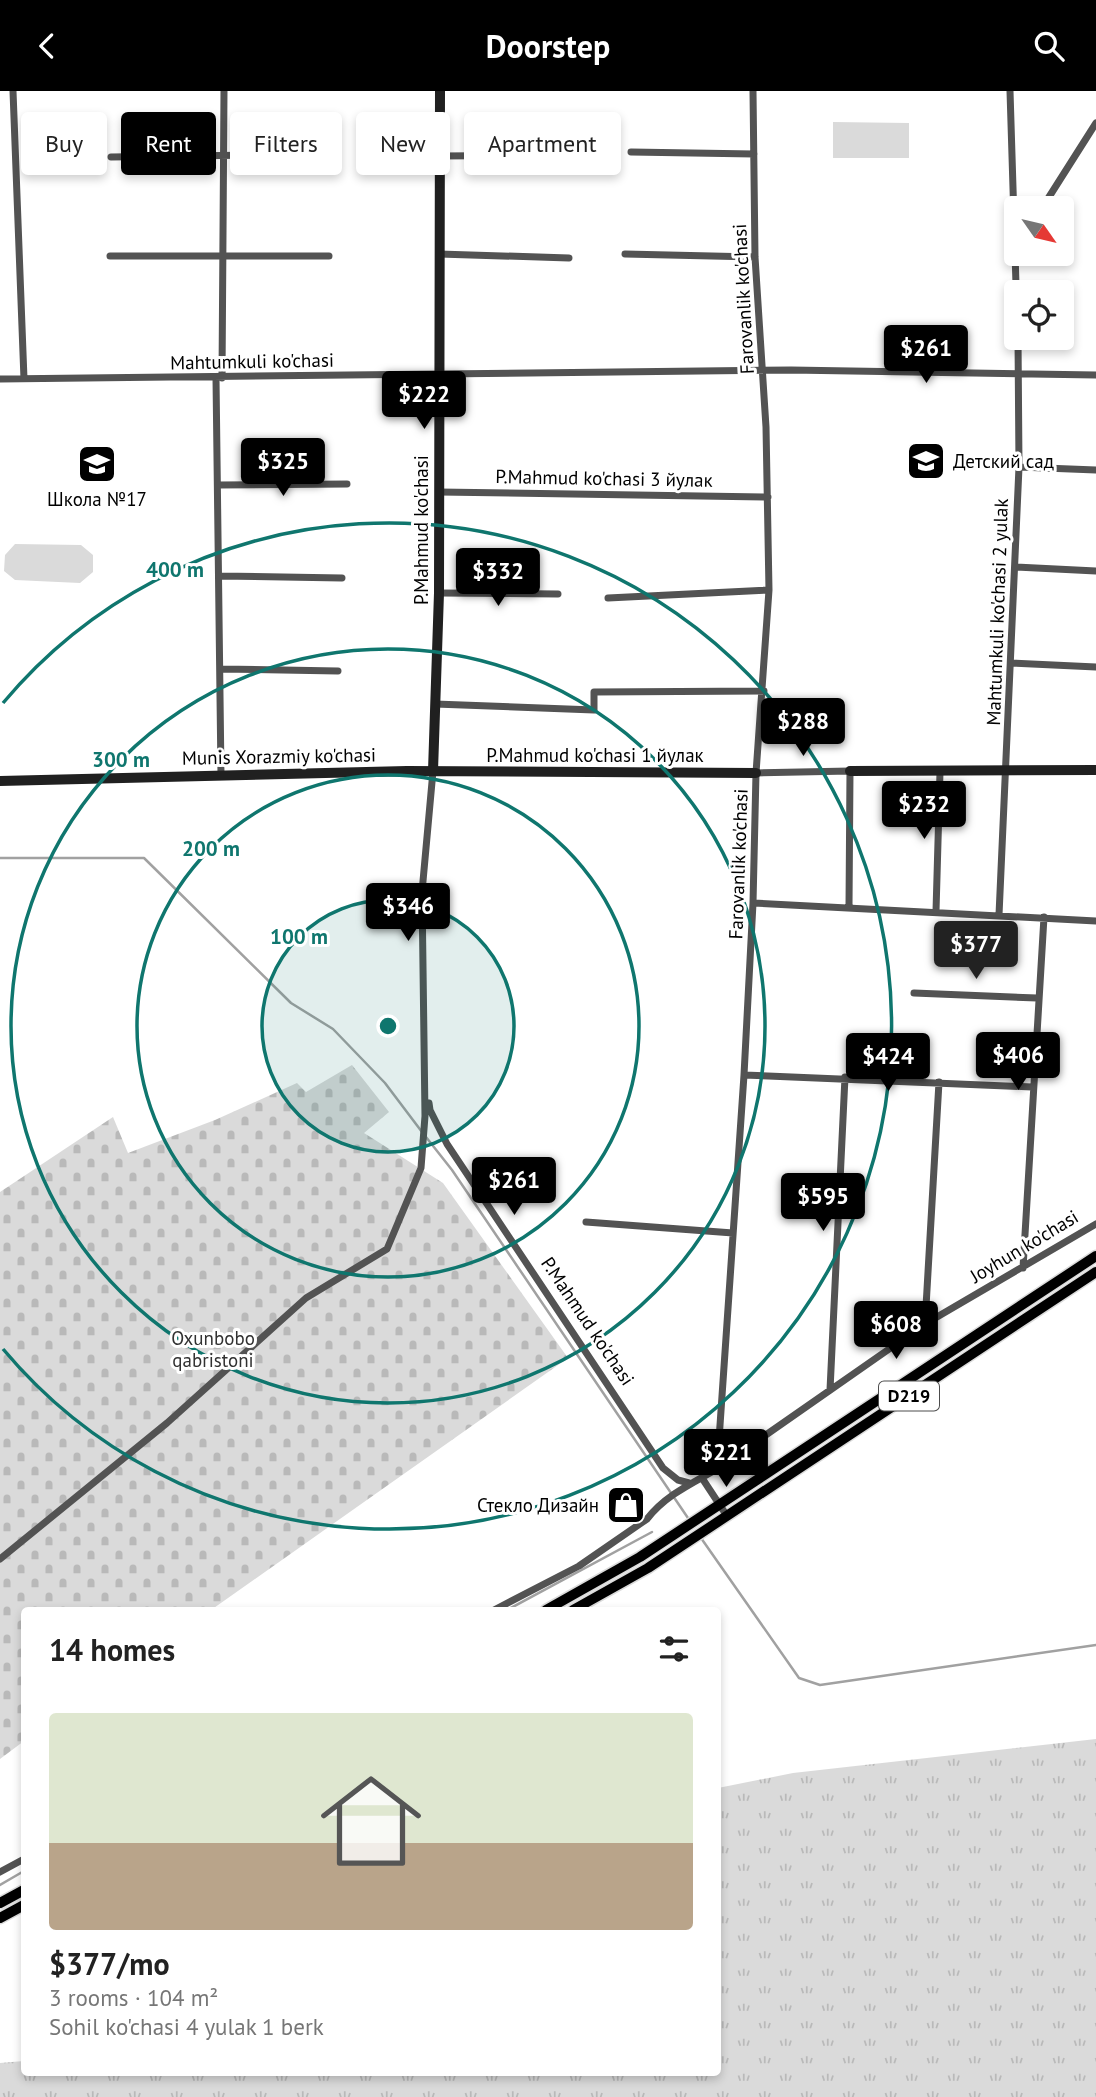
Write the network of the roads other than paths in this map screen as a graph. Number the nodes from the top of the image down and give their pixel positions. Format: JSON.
{"nodes":[{"id":1,"x":13,"y":91,"type":"edge"},
{"id":2,"x":224,"y":91,"type":"edge"},
{"id":3,"x":440,"y":91,"type":"edge"},
{"id":4,"x":753,"y":91,"type":"edge"},
{"id":5,"x":1010,"y":91,"type":"edge"},
{"id":6,"x":440,"y":112,"type":"edge"},
{"id":7,"x":1096,"y":123,"type":"edge"},
{"id":8,"x":631,"y":152,"type":"dead end"},
{"id":9,"x":225,"y":154,"type":"junction"},
{"id":10,"x":230,"y":154,"type":"edge"},
{"id":11,"x":754,"y":154,"type":"junction"},
{"id":12,"x":111,"y":157,"type":"dead end"},
{"id":13,"x":440,"y":175,"type":"edge"},
{"id":14,"x":1013,"y":196,"type":"edge"},
{"id":15,"x":1050,"y":196,"type":"edge"},
{"id":16,"x":439,"y":254,"type":"junction"},
{"id":17,"x":625,"y":254,"type":"dead end"},
{"id":18,"x":110,"y":256,"type":"dead end"},
{"id":19,"x":329,"y":256,"type":"dead end"},
{"id":20,"x":755,"y":257,"type":"junction"},
{"id":21,"x":223,"y":258,"type":"junction"},
{"id":22,"x":569,"y":258,"type":"dead end"},
{"id":23,"x":1018,"y":350,"type":"edge"},
{"id":24,"x":759,"y":372,"type":"junction"},
{"id":25,"x":440,"y":373,"type":"junction"},
{"id":26,"x":1019,"y":373,"type":"junction"},
{"id":27,"x":1096,"y":374,"type":"edge"},
{"id":28,"x":219,"y":378,"type":"junction"},
{"id":29,"x":0,"y":379,"type":"edge"},
{"id":30,"x":24,"y":379,"type":"junction"},
{"id":31,"x":1019,"y":467,"type":"junction"},
{"id":32,"x":1096,"y":470,"type":"edge"},
{"id":33,"x":347,"y":484,"type":"dead end"},
{"id":34,"x":218,"y":485,"type":"junction"},
{"id":35,"x":439,"y":492,"type":"junction"},
{"id":36,"x":768,"y":496,"type":"junction"},
{"id":37,"x":1015,"y":567,"type":"junction"},
{"id":38,"x":1096,"y":571,"type":"edge"},
{"id":39,"x":219,"y":576,"type":"junction"},
{"id":40,"x":342,"y":578,"type":"dead end"},
{"id":41,"x":769,"y":590,"type":"junction"},
{"id":42,"x":439,"y":593,"type":"junction"},
{"id":43,"x":558,"y":594,"type":"dead end"},
{"id":44,"x":608,"y":598,"type":"dead end"},
{"id":45,"x":1011,"y":663,"type":"junction"},
{"id":46,"x":1096,"y":667,"type":"edge"},
{"id":47,"x":220,"y":669,"type":"junction"},
{"id":48,"x":338,"y":671,"type":"dead end"},
{"id":49,"x":764,"y":691,"type":"junction"},
{"id":50,"x":435,"y":704,"type":"junction"},
{"id":51,"x":1007,"y":768,"type":"junction"},
{"id":52,"x":1096,"y":770,"type":"edge"},
{"id":53,"x":433,"y":771,"type":"junction"},
{"id":54,"x":850,"y":771,"type":"junction"},
{"id":55,"x":940,"y":772,"type":"junction"},
{"id":56,"x":756,"y":773,"type":"junction"},
{"id":57,"x":221,"y":775,"type":"junction"},
{"id":58,"x":0,"y":781,"type":"edge"},
{"id":59,"x":753,"y":903,"type":"junction"},
{"id":60,"x":849,"y":906,"type":"junction"},
{"id":61,"x":936,"y":911,"type":"junction"},
{"id":62,"x":999,"y":915,"type":"junction"},
{"id":63,"x":1044,"y":917,"type":"junction"},
{"id":64,"x":1096,"y":921,"type":"edge"},
{"id":65,"x":422,"y":927,"type":"junction"},
{"id":66,"x":914,"y":993,"type":"dead end"},
{"id":67,"x":1038,"y":998,"type":"junction"},
{"id":68,"x":744,"y":1075,"type":"junction"},
{"id":69,"x":845,"y":1077,"type":"junction"},
{"id":70,"x":939,"y":1082,"type":"junction"},
{"id":71,"x":1032,"y":1087,"type":"junction"},
{"id":72,"x":586,"y":1222,"type":"dead end"},
{"id":73,"x":1096,"y":1224,"type":"edge"},
{"id":74,"x":733,"y":1233,"type":"junction"},
{"id":75,"x":1096,"y":1256,"type":"edge"},
{"id":76,"x":1023,"y":1268,"type":"junction"},
{"id":77,"x":1096,"y":1272,"type":"edge"},
{"id":78,"x":925,"y":1324,"type":"junction"},
{"id":79,"x":830,"y":1390,"type":"junction"},
{"id":80,"x":717,"y":1469,"type":"junction"},
{"id":81,"x":702,"y":1478,"type":"junction"},
{"id":82,"x":689,"y":1483,"type":"junction"},
{"id":83,"x":715,"y":1506,"type":"junction"},
{"id":84,"x":724,"y":1518,"type":"junction"},
{"id":85,"x":0,"y":1559,"type":"edge"},
{"id":86,"x":500,"y":1607,"type":"edge"},
{"id":87,"x":551,"y":1607,"type":"edge"},
{"id":88,"x":578,"y":1607,"type":"edge"},
{"id":89,"x":21,"y":1860,"type":"edge"},
{"id":90,"x":0,"y":1871,"type":"edge"},
{"id":91,"x":21,"y":1892,"type":"edge"},
{"id":92,"x":0,"y":1903,"type":"edge"},
{"id":93,"x":21,"y":1907,"type":"edge"},
{"id":94,"x":0,"y":1918,"type":"edge"}],
"edges":[{"from":1,"to":30,"type":"street"},
{"from":2,"to":9,"type":"street"},
{"from":3,"to":6,"type":"street","name":"P.Mahmud ko'chasi"},
{"from":4,"to":11,"type":"street","name":"Farovanlik ko'chasi"},
{"from":5,"to":14,"type":"street"},
{"from":7,"to":15,"type":"street"},
{"from":8,"to":11,"type":"street"},
{"from":9,"to":10,"type":"street"},
{"from":9,"to":12,"type":"street"},
{"from":9,"to":21,"type":"street"},
{"from":11,"to":20,"type":"street","name":"Farovanlik ko'chasi"},
{"from":13,"to":16,"type":"street","name":"P.Mahmud ko'chasi"},
{"from":16,"to":22,"type":"street"},
{"from":16,"to":25,"type":"street","name":"P.Mahmud ko'chasi"},
{"from":17,"to":20,"type":"street"},
{"from":18,"to":21,"type":"street"},
{"from":19,"to":21,"type":"street"},
{"from":20,"to":24,"type":"street","name":"Farovanlik ko'chasi"},
{"from":21,"to":28,"type":"street"},
{"from":23,"to":26,"type":"street","name":"Mahtumkuli ko'chasi 2 yulak"},
{"from":24,"to":25,"type":"street","name":"Mahtumkuli ko'chasi"},
{"from":24,"to":26,"type":"street","name":"Mahtumkuli ko'chasi"},
{"from":24,"to":36,"type":"street","name":"Farovanlik ko'chasi"},
{"from":25,"to":28,"type":"street","name":"Mahtumkuli ko'chasi"},
{"from":25,"to":35,"type":"street","name":"P.Mahmud ko'chasi"},
{"from":26,"to":27,"type":"street","name":"Mahtumkuli ko'chasi"},
{"from":26,"to":31,"type":"street","name":"Mahtumkuli ko'chasi 2 yulak"},
{"from":28,"to":30,"type":"street","name":"Mahtumkuli ko'chasi"},
{"from":28,"to":34,"type":"street"},
{"from":29,"to":30,"type":"street","name":"Mahtumkuli ko'chasi"},
{"from":31,"to":32,"type":"street"},
{"from":31,"to":37,"type":"street","name":"Mahtumkuli ko'chasi 2 yulak"},
{"from":33,"to":34,"type":"street"},
{"from":34,"to":39,"type":"street"},
{"from":35,"to":36,"type":"street","name":"P.Mahmud ko'chasi 3 йулак"},
{"from":35,"to":42,"type":"street","name":"P.Mahmud ko'chasi"},
{"from":36,"to":41,"type":"street","name":"Farovanlik ko'chasi"},
{"from":37,"to":38,"type":"street"},
{"from":37,"to":45,"type":"street","name":"Mahtumkuli ko'chasi 2 yulak"},
{"from":39,"to":40,"type":"street"},
{"from":39,"to":47,"type":"street"},
{"from":41,"to":44,"type":"street"},
{"from":41,"to":49,"type":"street","name":"Farovanlik ko'chasi"},
{"from":42,"to":43,"type":"street"},
{"from":42,"to":50,"type":"street","name":"P.Mahmud ko'chasi"},
{"from":45,"to":46,"type":"street"},
{"from":45,"to":51,"type":"street","name":"Mahtumkuli ko'chasi 2 yulak"},
{"from":47,"to":48,"type":"street"},
{"from":47,"to":57,"type":"street"},
{"from":49,"to":50,"type":"street"},
{"from":49,"to":56,"type":"street","name":"Farovanlik ko'chasi"},
{"from":50,"to":53,"type":"street","name":"P.Mahmud ko'chasi"},
{"from":51,"to":52,"type":"street"},
{"from":51,"to":55,"type":"street"},
{"from":51,"to":62,"type":"street","name":"Mahtumkuli ko'chasi 2 yulak"},
{"from":53,"to":56,"type":"street","name":"P.Mahmud ko'chasi 1 йулак"},
{"from":53,"to":57,"type":"street","name":"Munis Xorazmiy ko'chasi"},
{"from":53,"to":65,"type":"street","name":"P.Mahmud ko'chasi"},
{"from":54,"to":55,"type":"street"},
{"from":54,"to":56,"type":"street"},
{"from":54,"to":60,"type":"street"},
{"from":55,"to":61,"type":"street"},
{"from":56,"to":59,"type":"street","name":"Farovanlik ko'chasi"},
{"from":57,"to":58,"type":"street","name":"Munis Xorazmiy ko'chasi"},
{"from":59,"to":60,"type":"street"},
{"from":59,"to":68,"type":"street","name":"Farovanlik ko'chasi"},
{"from":60,"to":61,"type":"street"},
{"from":61,"to":62,"type":"street"},
{"from":62,"to":63,"type":"street"},
{"from":63,"to":64,"type":"street"},
{"from":63,"to":67,"type":"street"},
{"from":65,"to":82,"type":"street","name":"P.Mahmud ko'chasi"},
{"from":65,"to":85,"type":"street","name":"P.Mahmud ko'chasi"},
{"from":66,"to":67,"type":"street"},
{"from":67,"to":71,"type":"street"},
{"from":68,"to":69,"type":"street"},
{"from":68,"to":74,"type":"street","name":"Farovanlik ko'chasi"},
{"from":69,"to":70,"type":"street"},
{"from":69,"to":79,"type":"street"},
{"from":70,"to":71,"type":"street"},
{"from":70,"to":78,"type":"street"},
{"from":71,"to":76,"type":"street"},
{"from":72,"to":74,"type":"street"},
{"from":73,"to":76,"type":"street","name":"Joyhun ko'chasi"},
{"from":74,"to":80,"type":"street","name":"Farovanlik ko'chasi"},
{"from":75,"to":83,"type":"main road","number":"D219"},
{"from":76,"to":78,"type":"street","name":"Joyhun ko'chasi"},
{"from":77,"to":84,"type":"main road","number":"D219"},
{"from":78,"to":79,"type":"street","name":"Joyhun ko'chasi"},
{"from":79,"to":80,"type":"street","name":"Joyhun ko'chasi"},
{"from":80,"to":81,"type":"street","name":"Joyhun ko'chasi"},
{"from":81,"to":82,"type":"street","name":"Joyhun ko'chasi"},
{"from":81,"to":83,"type":"street"},
{"from":82,"to":86,"type":"street","name":"Joyhun ko'chasi"},
{"from":83,"to":84,"type":"street"},
{"from":83,"to":87,"type":"main road","number":"D219"},
{"from":84,"to":88,"type":"main road","number":"D219"},
{"from":89,"to":90,"type":"street"},
{"from":91,"to":92,"type":"main road"},
{"from":93,"to":94,"type":"main road"}]}
